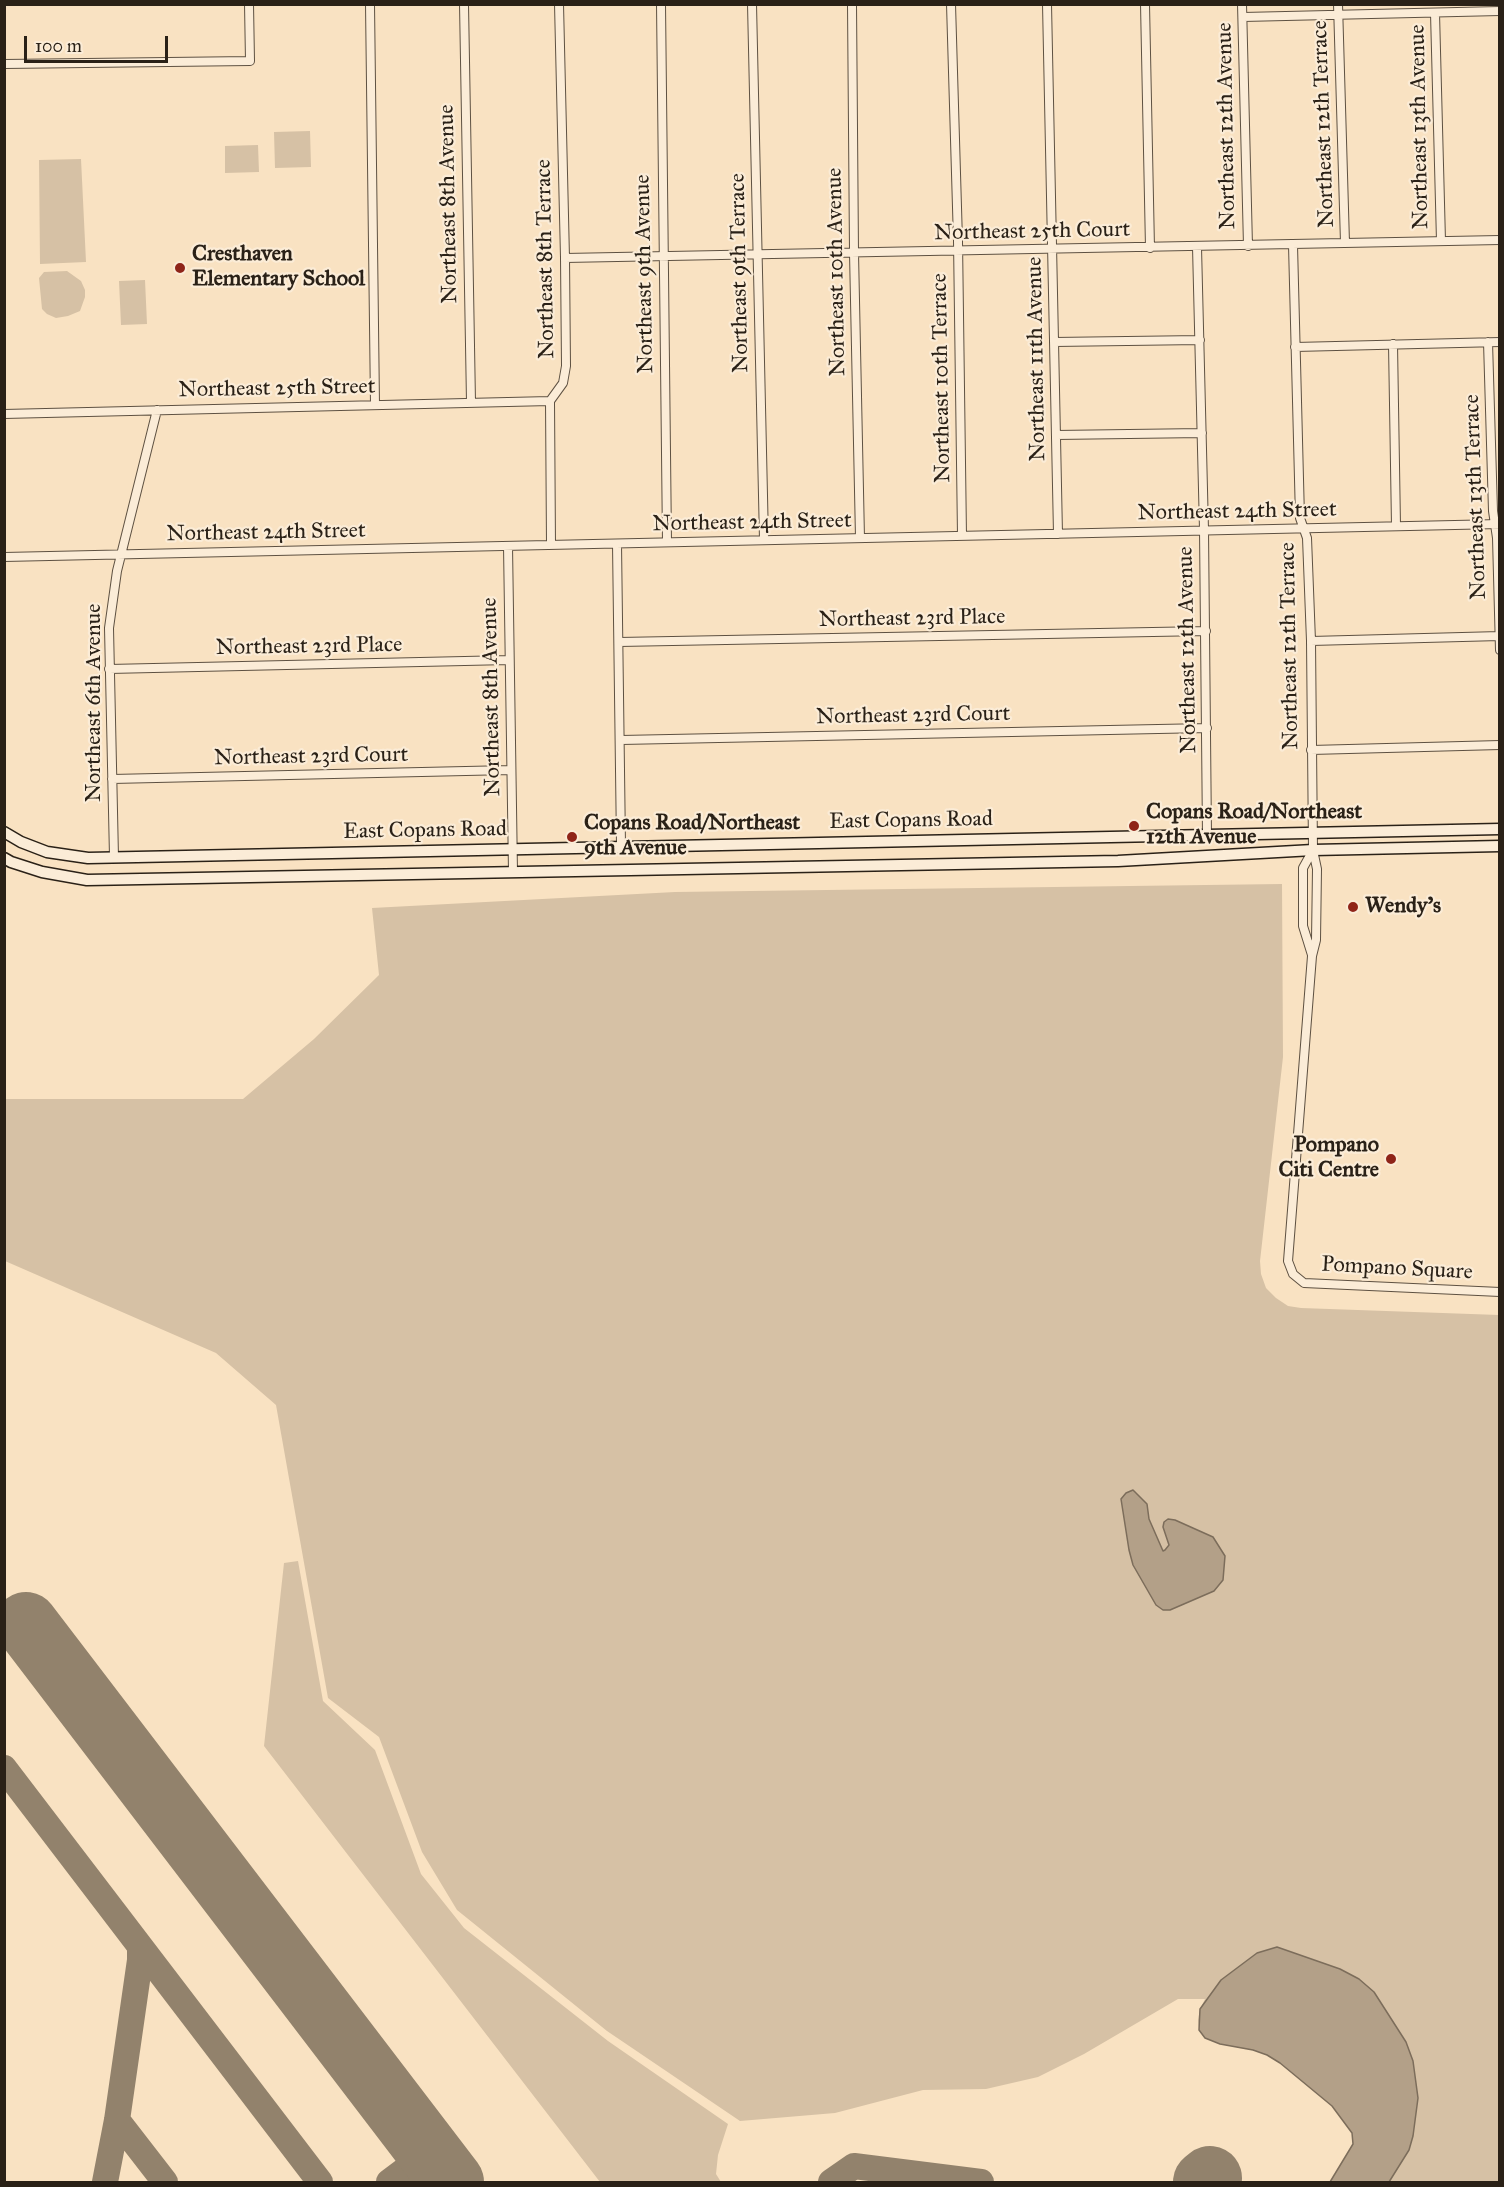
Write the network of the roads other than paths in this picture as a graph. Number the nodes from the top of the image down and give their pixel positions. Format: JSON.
{"nodes":[{"id":1,"x":249,"y":4,"type":"edge"},
{"id":2,"x":370,"y":4,"type":"edge"},
{"id":3,"x":464,"y":4,"type":"edge"},
{"id":4,"x":559,"y":4,"type":"edge"},
{"id":5,"x":661,"y":4,"type":"edge"},
{"id":6,"x":752,"y":4,"type":"edge"},
{"id":7,"x":852,"y":4,"type":"edge"},
{"id":8,"x":951,"y":4,"type":"edge"},
{"id":9,"x":1047,"y":4,"type":"edge"},
{"id":10,"x":1145,"y":4,"type":"edge"},
{"id":11,"x":1242,"y":4,"type":"edge"},
{"id":12,"x":1338,"y":4,"type":"edge"},
{"id":13,"x":1500,"y":11,"type":"edge"},
{"id":14,"x":1435,"y":13,"type":"junction"},
{"id":15,"x":1338,"y":15,"type":"junction"},
{"id":16,"x":1242,"y":17,"type":"junction"},
{"id":17,"x":4,"y":64,"type":"edge"},
{"id":18,"x":1500,"y":240,"type":"edge"},
{"id":19,"x":1441,"y":241,"type":"junction"},
{"id":20,"x":1345,"y":243,"type":"junction"},
{"id":21,"x":1293,"y":245,"type":"junction"},
{"id":22,"x":1248,"y":246,"type":"junction"},
{"id":23,"x":1197,"y":247,"type":"junction"},
{"id":24,"x":1150,"y":248,"type":"junction"},
{"id":25,"x":1053,"y":250,"type":"junction"},
{"id":26,"x":958,"y":251,"type":"junction"},
{"id":27,"x":854,"y":253,"type":"junction"},
{"id":28,"x":757,"y":255,"type":"junction"},
{"id":29,"x":663,"y":257,"type":"junction"},
{"id":30,"x":565,"y":258,"type":"junction"},
{"id":31,"x":1200,"y":340,"type":"junction"},
{"id":32,"x":1054,"y":342,"type":"junction"},
{"id":33,"x":1488,"y":342,"type":"junction"},
{"id":34,"x":1500,"y":342,"type":"edge"},
{"id":35,"x":1393,"y":344,"type":"junction"},
{"id":36,"x":1295,"y":347,"type":"junction"},
{"id":37,"x":550,"y":400,"type":"junction"},
{"id":38,"x":471,"y":402,"type":"junction"},
{"id":39,"x":375,"y":405,"type":"junction"},
{"id":40,"x":157,"y":410,"type":"junction"},
{"id":41,"x":4,"y":414,"type":"edge"},
{"id":42,"x":1202,"y":433,"type":"junction"},
{"id":43,"x":1056,"y":435,"type":"junction"},
{"id":44,"x":1497,"y":524,"type":"edge"},
{"id":45,"x":1396,"y":526,"type":"junction"},
{"id":46,"x":1305,"y":528,"type":"junction"},
{"id":47,"x":1204,"y":530,"type":"junction"},
{"id":48,"x":1058,"y":534,"type":"junction"},
{"id":49,"x":962,"y":536,"type":"junction"},
{"id":50,"x":860,"y":538,"type":"junction"},
{"id":51,"x":764,"y":540,"type":"junction"},
{"id":52,"x":667,"y":542,"type":"junction"},
{"id":53,"x":617,"y":543,"type":"junction"},
{"id":54,"x":550,"y":545,"type":"junction"},
{"id":55,"x":508,"y":546,"type":"junction"},
{"id":56,"x":121,"y":555,"type":"junction"},
{"id":57,"x":4,"y":557,"type":"edge"},
{"id":58,"x":1206,"y":631,"type":"junction"},
{"id":59,"x":1499,"y":636,"type":"edge"},
{"id":60,"x":1311,"y":641,"type":"junction"},
{"id":61,"x":619,"y":642,"type":"junction"},
{"id":62,"x":1500,"y":650,"type":"edge"},
{"id":63,"x":509,"y":660,"type":"junction"},
{"id":64,"x":109,"y":669,"type":"junction"},
{"id":65,"x":1207,"y":728,"type":"junction"},
{"id":66,"x":621,"y":740,"type":"junction"},
{"id":67,"x":1500,"y":745,"type":"edge"},
{"id":68,"x":1311,"y":750,"type":"junction"},
{"id":69,"x":510,"y":770,"type":"junction"},
{"id":70,"x":112,"y":779,"type":"junction"},
{"id":71,"x":1500,"y":829,"type":"edge"},
{"id":72,"x":4,"y":832,"type":"edge"},
{"id":73,"x":1313,"y":832,"type":"junction"},
{"id":74,"x":1207,"y":836,"type":"junction"},
{"id":75,"x":621,"y":845,"type":"junction"},
{"id":76,"x":1500,"y":846,"type":"edge"},
{"id":77,"x":512,"y":848,"type":"junction"},
{"id":78,"x":1313,"y":850,"type":"junction"},
{"id":79,"x":114,"y":857,"type":"junction"},
{"id":80,"x":4,"y":858,"type":"edge"},
{"id":81,"x":513,"y":872,"type":"junction"},
{"id":82,"x":1312,"y":956,"type":"junction"},
{"id":83,"x":1500,"y":1292,"type":"edge"}],
"edges":[{"from":1,"to":17,"type":"street"},
{"from":2,"to":39,"type":"street"},
{"from":3,"to":38,"type":"street","name":"Northeast 8th Avenue"},
{"from":4,"to":30,"type":"street","name":"Northeast 8th Terrace"},
{"from":5,"to":29,"type":"street","name":"Northeast 9th Avenue"},
{"from":6,"to":28,"type":"street","name":"Northeast 9th Terrace"},
{"from":7,"to":27,"type":"street","name":"Northeast 10th Avenue"},
{"from":8,"to":26,"type":"street","name":"Northeast 10th Terrace"},
{"from":9,"to":25,"type":"street","name":"Northeast 11th Avenue"},
{"from":10,"to":24,"type":"street"},
{"from":11,"to":16,"type":"street","name":"Northeast 12th Avenue"},
{"from":12,"to":15,"type":"street","name":"Northeast 12th Terrace"},
{"from":13,"to":14,"type":"street"},
{"from":14,"to":15,"type":"street"},
{"from":14,"to":19,"type":"street","name":"Northeast 13th Avenue"},
{"from":15,"to":16,"type":"street"},
{"from":15,"to":20,"type":"street","name":"Northeast 12th Terrace"},
{"from":16,"to":22,"type":"street","name":"Northeast 12th Avenue"},
{"from":18,"to":19,"type":"street","name":"Northeast 25th Court"},
{"from":19,"to":20,"type":"street","name":"Northeast 25th Court"},
{"from":20,"to":21,"type":"street","name":"Northeast 25th Court"},
{"from":21,"to":22,"type":"street","name":"Northeast 25th Court"},
{"from":21,"to":36,"type":"street","name":"Northeast 12th Terrace"},
{"from":22,"to":23,"type":"street","name":"Northeast 25th Court"},
{"from":23,"to":24,"type":"street","name":"Northeast 25th Court"},
{"from":23,"to":31,"type":"street","name":"Northeast 12th Avenue"},
{"from":24,"to":25,"type":"street","name":"Northeast 25th Court"},
{"from":25,"to":26,"type":"street","name":"Northeast 25th Court"},
{"from":25,"to":32,"type":"street","name":"Northeast 11th Avenue"},
{"from":26,"to":27,"type":"street","name":"Northeast 25th Court"},
{"from":26,"to":49,"type":"street","name":"Northeast 10th Terrace"},
{"from":27,"to":28,"type":"street","name":"Northeast 25th Court"},
{"from":27,"to":50,"type":"street","name":"Northeast 10th Avenue"},
{"from":28,"to":29,"type":"street","name":"Northeast 25th Court"},
{"from":28,"to":51,"type":"street","name":"Northeast 9th Terrace"},
{"from":29,"to":30,"type":"street","name":"Northeast 25th Court"},
{"from":29,"to":52,"type":"street","name":"Northeast 9th Avenue"},
{"from":30,"to":37,"type":"street","name":"Northeast 8th Terrace"},
{"from":31,"to":32,"type":"street"},
{"from":31,"to":42,"type":"street","name":"Northeast 12th Avenue"},
{"from":32,"to":43,"type":"street","name":"Northeast 11th Avenue"},
{"from":33,"to":34,"type":"street"},
{"from":33,"to":35,"type":"street"},
{"from":33,"to":44,"type":"street","name":"Northeast 13th Terrace"},
{"from":35,"to":36,"type":"street"},
{"from":35,"to":45,"type":"street"},
{"from":36,"to":46,"type":"street","name":"Northeast 12th Terrace"},
{"from":37,"to":38,"type":"street","name":"Northeast 25th Street"},
{"from":37,"to":54,"type":"street","name":"Northeast 8th Terrace"},
{"from":38,"to":39,"type":"street","name":"Northeast 25th Street"},
{"from":39,"to":40,"type":"street","name":"Northeast 25th Street"},
{"from":40,"to":41,"type":"street","name":"Northeast 25th Street"},
{"from":40,"to":56,"type":"street","name":"Northeast 6th Avenue"},
{"from":42,"to":43,"type":"street"},
{"from":42,"to":47,"type":"street","name":"Northeast 12th Avenue"},
{"from":43,"to":48,"type":"street","name":"Northeast 11th Avenue"},
{"from":44,"to":45,"type":"street","name":"Northeast 24th Street"},
{"from":44,"to":59,"type":"street","name":"Northeast 13th Terrace"},
{"from":45,"to":46,"type":"street","name":"Northeast 24th Street"},
{"from":46,"to":47,"type":"street","name":"Northeast 24th Street"},
{"from":46,"to":60,"type":"street","name":"Northeast 12th Terrace"},
{"from":47,"to":48,"type":"street","name":"Northeast 24th Street"},
{"from":47,"to":58,"type":"street","name":"Northeast 12th Avenue"},
{"from":48,"to":49,"type":"street","name":"Northeast 24th Street"},
{"from":49,"to":50,"type":"street","name":"Northeast 24th Street"},
{"from":50,"to":51,"type":"street","name":"Northeast 24th Street"},
{"from":51,"to":52,"type":"street","name":"Northeast 24th Street"},
{"from":52,"to":53,"type":"street","name":"Northeast 24th Street"},
{"from":53,"to":54,"type":"street","name":"Northeast 24th Street"},
{"from":53,"to":61,"type":"street"},
{"from":54,"to":55,"type":"street","name":"Northeast 24th Street"},
{"from":55,"to":56,"type":"street","name":"Northeast 24th Street"},
{"from":55,"to":63,"type":"street","name":"Northeast 8th Avenue"},
{"from":56,"to":57,"type":"street","name":"Northeast 24th Street"},
{"from":56,"to":64,"type":"street","name":"Northeast 6th Avenue"},
{"from":58,"to":61,"type":"street","name":"Northeast 23rd Place"},
{"from":58,"to":65,"type":"street","name":"Northeast 12th Avenue"},
{"from":59,"to":60,"type":"street"},
{"from":59,"to":62,"type":"street","name":"Northeast 13th Terrace"},
{"from":60,"to":68,"type":"street","name":"Northeast 12th Terrace"},
{"from":61,"to":66,"type":"street"},
{"from":63,"to":64,"type":"street","name":"Northeast 23rd Place"},
{"from":63,"to":69,"type":"street","name":"Northeast 8th Avenue"},
{"from":64,"to":70,"type":"street","name":"Northeast 6th Avenue"},
{"from":65,"to":66,"type":"street","name":"Northeast 23rd Court"},
{"from":65,"to":74,"type":"street","name":"Northeast 12th Avenue"},
{"from":66,"to":75,"type":"street"},
{"from":67,"to":68,"type":"street"},
{"from":68,"to":73,"type":"street","name":"Northeast 12th Terrace"},
{"from":69,"to":70,"type":"street","name":"Northeast 23rd Court"},
{"from":69,"to":77,"type":"street","name":"Northeast 8th Avenue"},
{"from":70,"to":79,"type":"street","name":"Northeast 6th Avenue"},
{"from":71,"to":73,"type":"main road","name":"East Copans Road"},
{"from":72,"to":79,"type":"main road","name":"East Copans Road"},
{"from":73,"to":74,"type":"main road","name":"East Copans Road"},
{"from":73,"to":78,"type":"street","name":"Pompano Square"},
{"from":74,"to":75,"type":"main road","name":"East Copans Road"},
{"from":75,"to":77,"type":"main road","name":"East Copans Road"},
{"from":76,"to":78,"type":"main road","name":"East Copans Road"},
{"from":77,"to":79,"type":"main road","name":"East Copans Road"},
{"from":77,"to":81,"type":"street","name":"Northeast 8th Avenue"},
{"from":78,"to":81,"type":"main road","name":"East Copans Road"},
{"from":78,"to":82,"type":"street","name":"Pompano Square"},
{"from":78,"to":82,"type":"street","name":"Pompano Square"},
{"from":80,"to":81,"type":"main road","name":"East Copans Road"},
{"from":82,"to":83,"type":"street","name":"Pompano Square"}]}
